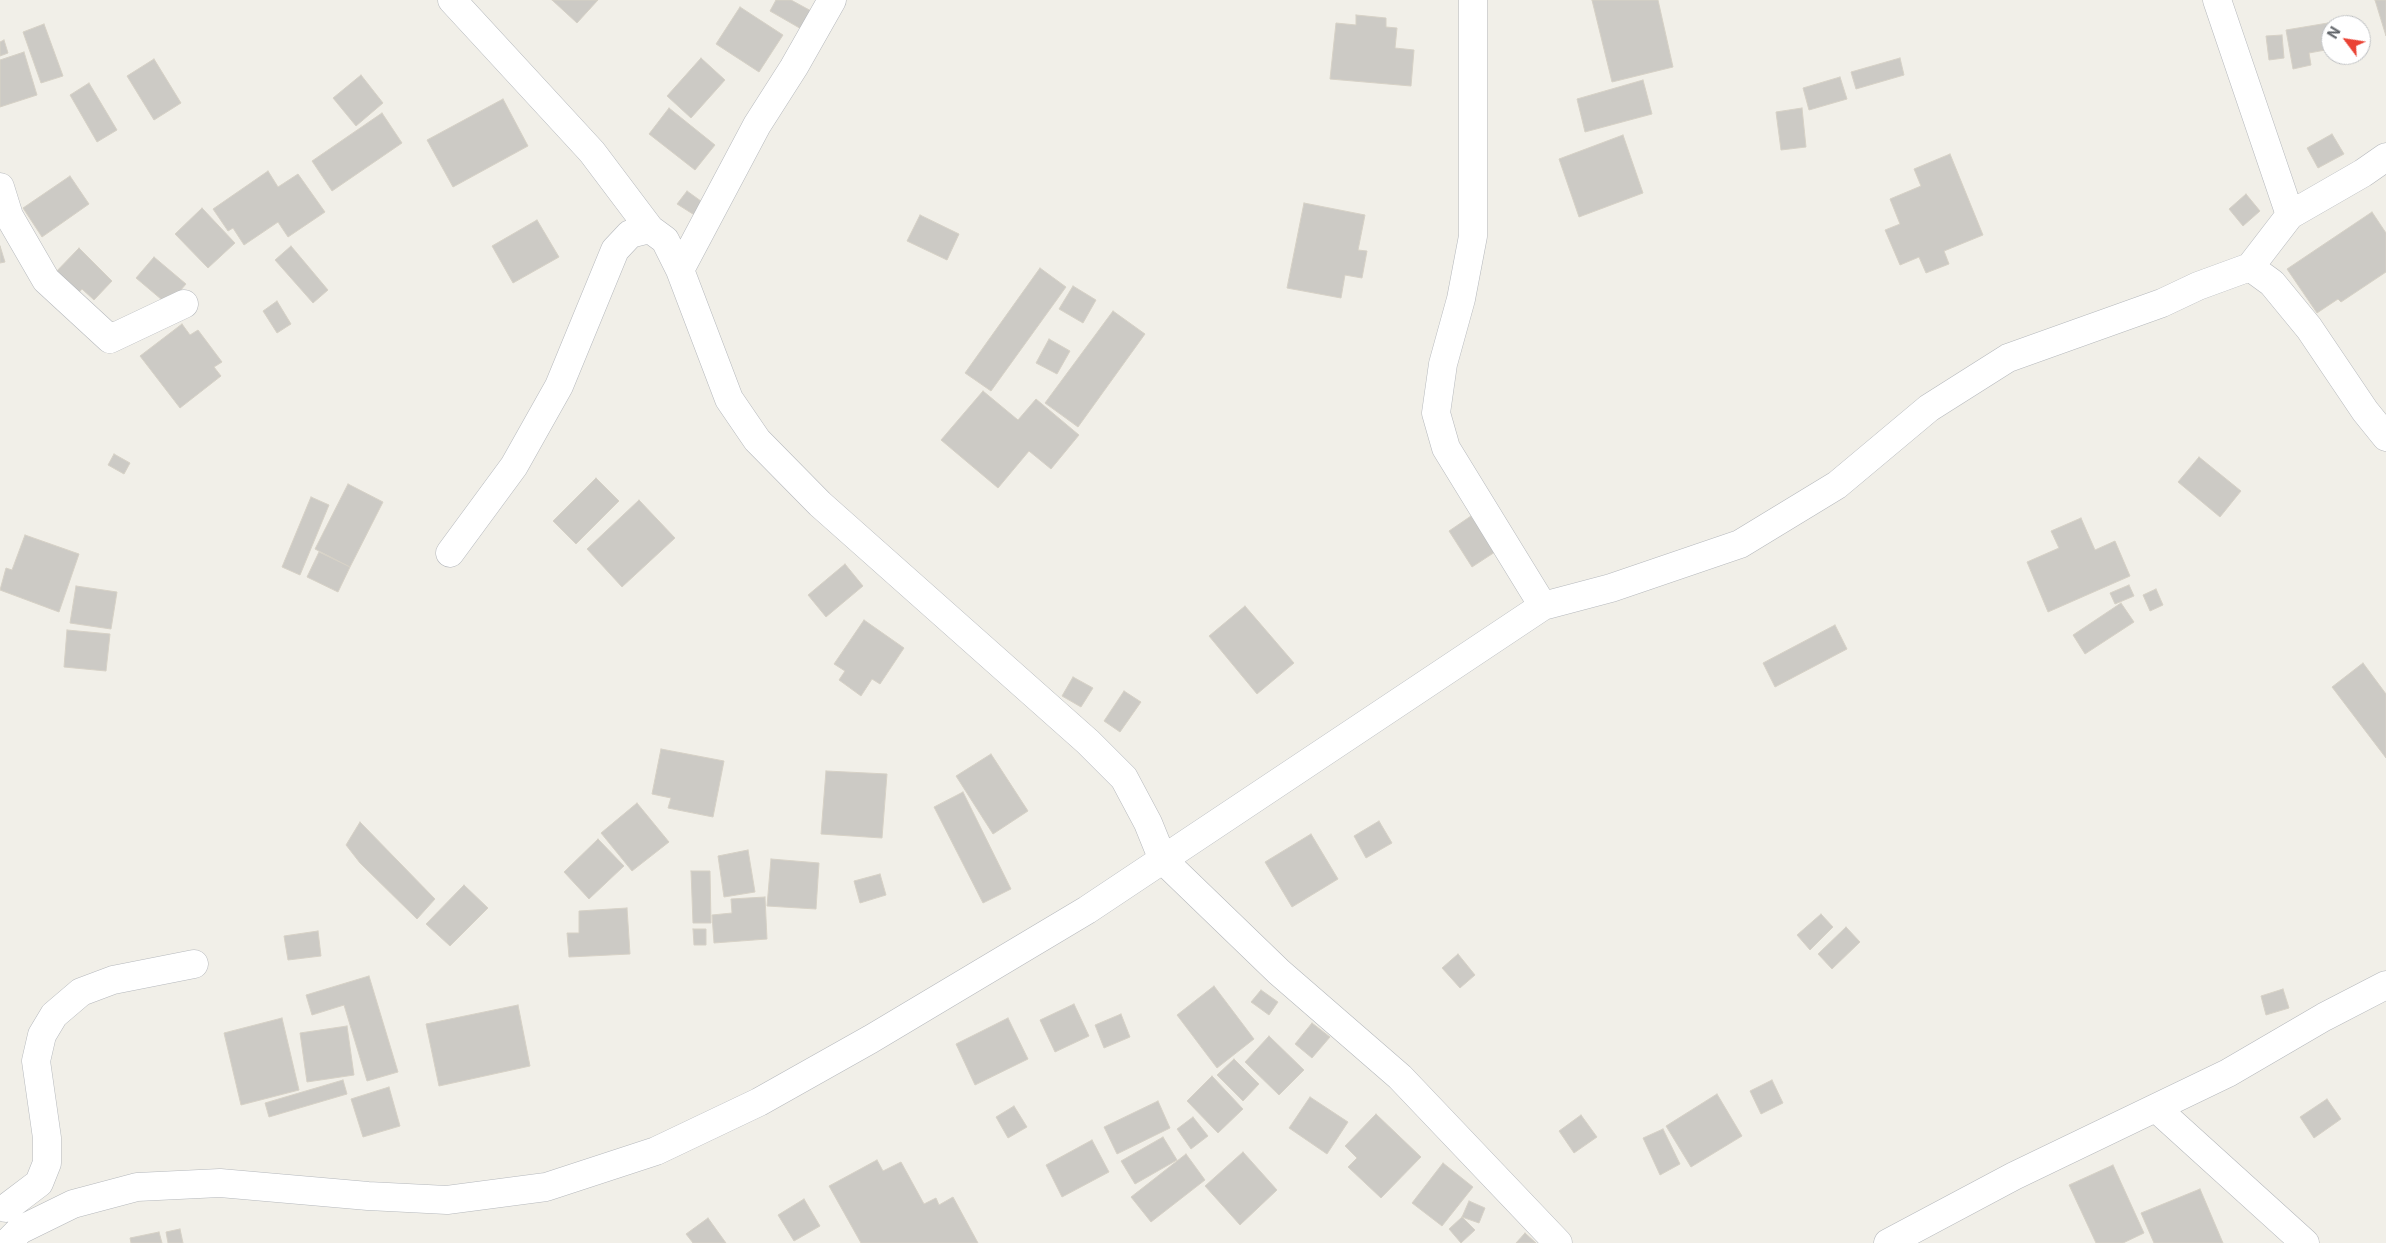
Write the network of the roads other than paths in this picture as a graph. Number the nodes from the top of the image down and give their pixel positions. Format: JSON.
{"nodes":[{"id":1,"x":452,"y":0,"type":"edge"},
{"id":2,"x":832,"y":0,"type":"edge"},
{"id":3,"x":1473,"y":0,"type":"edge"},
{"id":4,"x":2217,"y":0,"type":"edge"},
{"id":5,"x":2386,"y":157,"type":"edge"},
{"id":6,"x":0,"y":187,"type":"edge"},
{"id":7,"x":2290,"y":215,"type":"junction"},
{"id":8,"x":650,"y":229,"type":"junction"},
{"id":9,"x":2250,"y":266,"type":"junction"},
{"id":10,"x":680,"y":270,"type":"junction"},
{"id":11,"x":184,"y":304,"type":"dead end"},
{"id":12,"x":2386,"y":437,"type":"edge"},
{"id":13,"x":450,"y":553,"type":"dead end"},
{"id":14,"x":1543,"y":606,"type":"junction"},
{"id":15,"x":1163,"y":860,"type":"junction"},
{"id":16,"x":194,"y":964,"type":"dead end"},
{"id":17,"x":2386,"y":985,"type":"edge"},
{"id":18,"x":2156,"y":1108,"type":"junction"},
{"id":19,"x":8,"y":1218,"type":"edge"},
{"id":20,"x":1558,"y":1243,"type":"edge"},
{"id":21,"x":1888,"y":1243,"type":"edge"},
{"id":22,"x":2305,"y":1243,"type":"edge"}],
"edges":[{"from":1,"to":8,"type":"street"},
{"from":2,"to":10,"type":"street"},
{"from":3,"to":14,"type":"street"},
{"from":4,"to":7,"type":"street"},
{"from":5,"to":7,"type":"street"},
{"from":6,"to":11,"type":"street"},
{"from":7,"to":9,"type":"street"},
{"from":8,"to":10,"type":"street"},
{"from":8,"to":13,"type":"street"},
{"from":9,"to":12,"type":"street"},
{"from":9,"to":14,"type":"street"},
{"from":10,"to":15,"type":"street"},
{"from":14,"to":15,"type":"street"},
{"from":15,"to":19,"type":"street"},
{"from":15,"to":20,"type":"street"},
{"from":16,"to":19,"type":"street"},
{"from":17,"to":18,"type":"street"},
{"from":18,"to":21,"type":"street"},
{"from":18,"to":22,"type":"street"}]}
